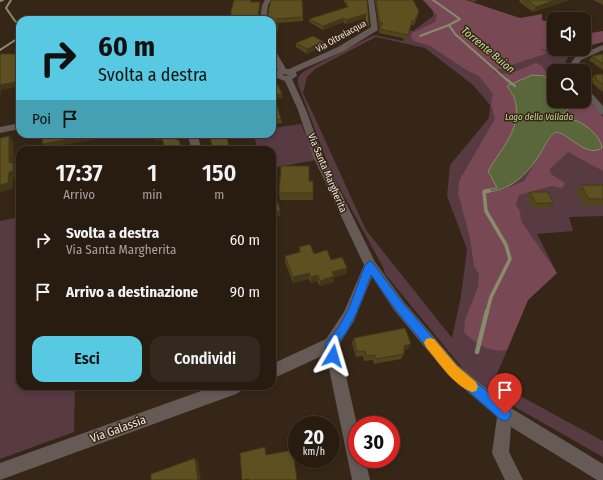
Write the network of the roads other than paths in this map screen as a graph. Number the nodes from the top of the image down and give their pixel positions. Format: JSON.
{"nodes":[{"id":1,"x":268,"y":0,"type":"edge"},
{"id":2,"x":371,"y":0,"type":"edge"},
{"id":3,"x":264,"y":16,"type":"edge"},
{"id":4,"x":603,"y":48,"type":"edge"},
{"id":5,"x":276,"y":61,"type":"edge"},
{"id":6,"x":573,"y":64,"type":"edge"},
{"id":7,"x":282,"y":75,"type":"edge"},
{"id":8,"x":591,"y":98,"type":"edge"},
{"id":9,"x":603,"y":112,"type":"edge"},
{"id":10,"x":16,"y":127,"type":"edge"},
{"id":11,"x":0,"y":130,"type":"edge"},
{"id":12,"x":370,"y":265,"type":"junction"},
{"id":13,"x":331,"y":344,"type":"junction"},
{"id":14,"x":276,"y":370,"type":"edge"},
{"id":15,"x":225,"y":390,"type":"edge"},
{"id":16,"x":505,"y":414,"type":"junction"},
{"id":17,"x":0,"y":472,"type":"edge"},
{"id":18,"x":603,"y":474,"type":"edge"},
{"id":19,"x":361,"y":480,"type":"edge"},
{"id":20,"x":514,"y":480,"type":"edge"}],
"edges":[{"from":1,"to":3,"type":"street"},
{"from":2,"to":7,"type":"street","name":"Via Oltrelacqua"},
{"from":4,"to":6,"type":"street"},
{"from":5,"to":7,"type":"street","name":"Via Santa Margherita"},
{"from":7,"to":12,"type":"street","name":"Via Santa Margherita"},
{"from":8,"to":9,"type":"street"},
{"from":10,"to":11,"type":"street"},
{"from":12,"to":13,"type":"street"},
{"from":12,"to":16,"type":"street","name":"Via Santa Margherita"},
{"from":13,"to":14,"type":"street"},
{"from":13,"to":19,"type":"street"},
{"from":15,"to":17,"type":"street","name":"Via Galassia"},
{"from":16,"to":18,"type":"street","name":"Via Santa Margherita"},
{"from":16,"to":20,"type":"street"}]}
